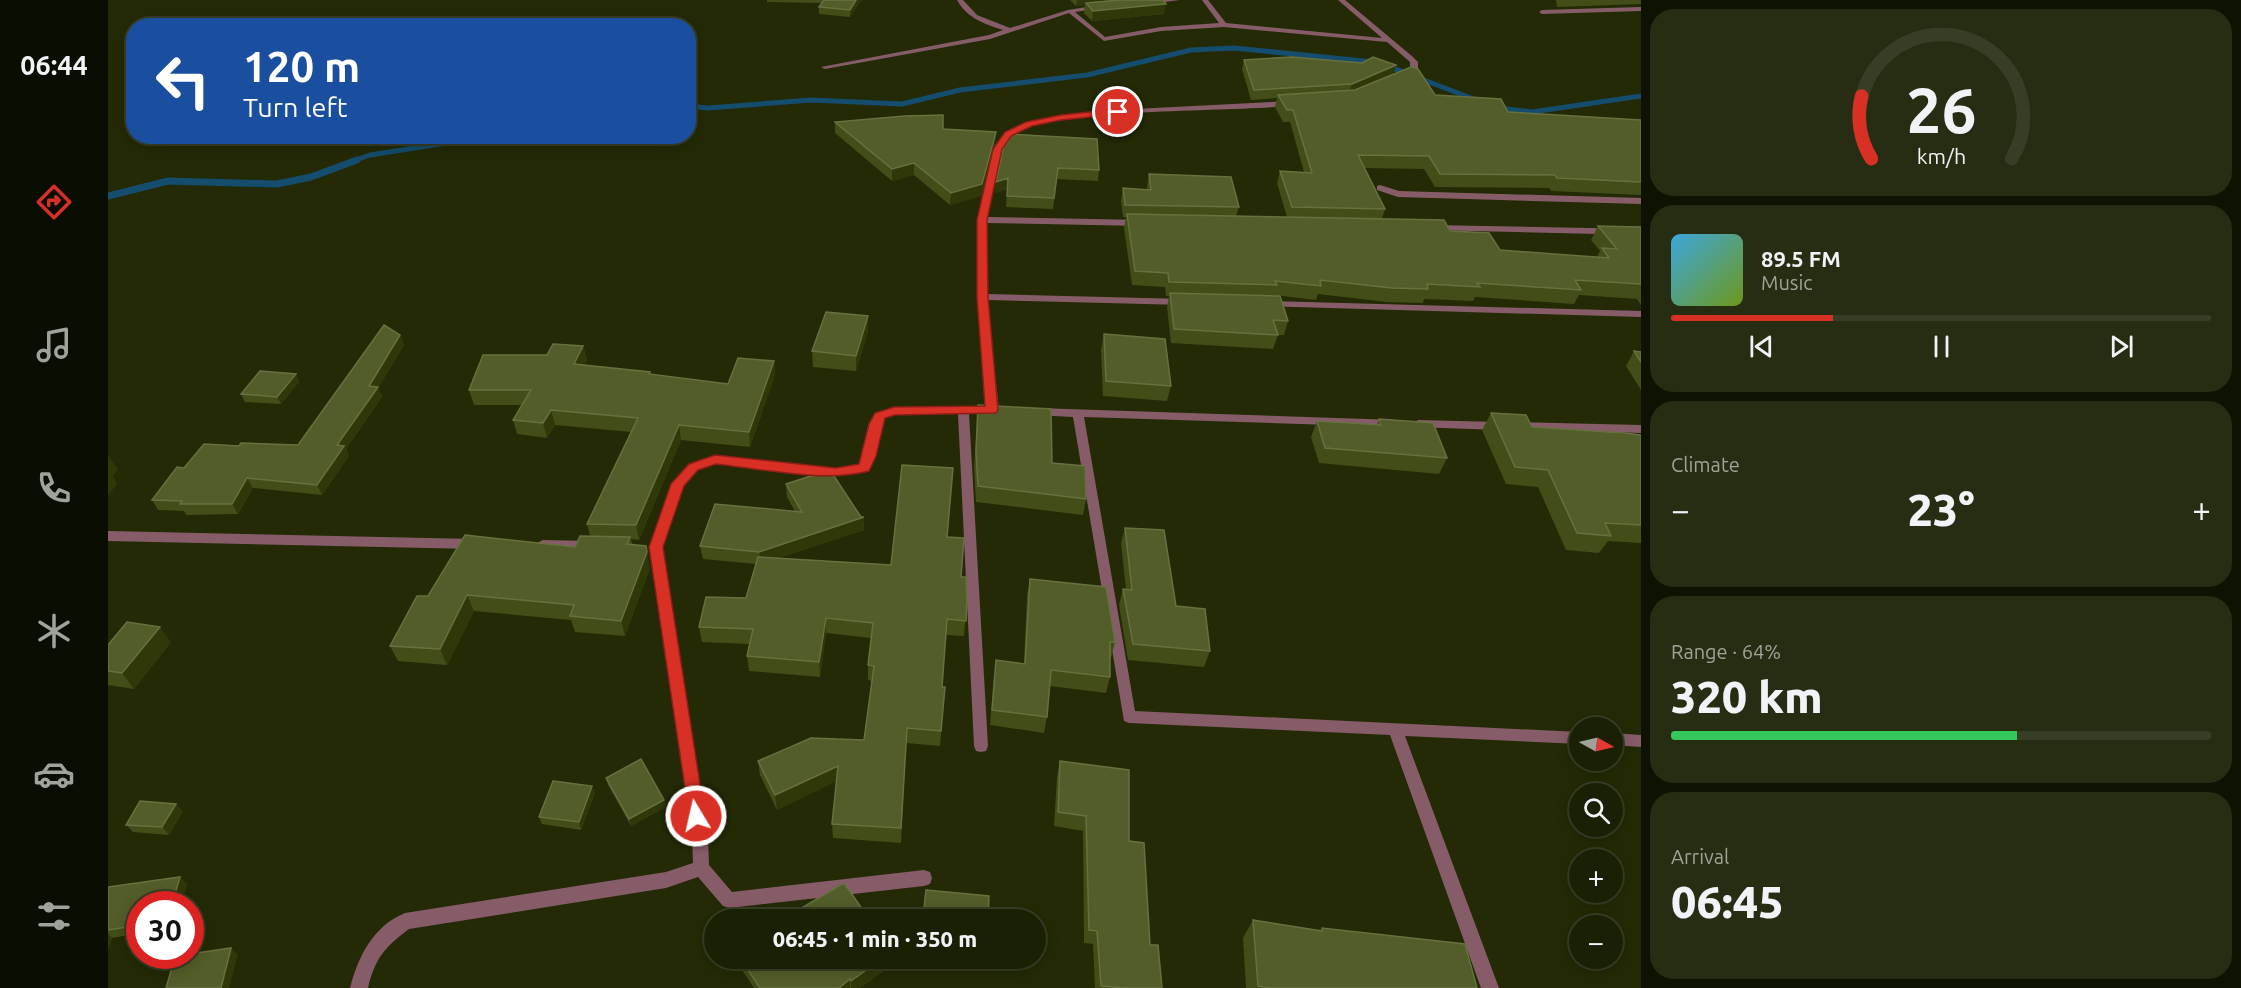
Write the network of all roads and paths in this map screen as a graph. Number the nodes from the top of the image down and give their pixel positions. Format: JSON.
{"nodes":[{"id":1,"x":960,"y":0,"type":"edge"},
{"id":2,"x":1178,"y":0,"type":"edge"},
{"id":3,"x":1205,"y":0,"type":"edge"},
{"id":4,"x":1341,"y":0,"type":"edge"},
{"id":5,"x":1144,"y":2,"type":"edge"},
{"id":6,"x":1112,"y":6,"type":"edge"},
{"id":7,"x":1641,"y":9,"type":"edge"},
{"id":8,"x":1070,"y":11,"type":"junction"},
{"id":9,"x":1542,"y":12,"type":"dead end"},
{"id":10,"x":1224,"y":25,"type":"junction"},
{"id":11,"x":1011,"y":31,"type":"junction"},
{"id":12,"x":1387,"y":40,"type":"junction"},
{"id":13,"x":825,"y":68,"type":"dead end"},
{"id":14,"x":1398,"y":78,"type":"edge"},
{"id":15,"x":1302,"y":102,"type":"edge"},
{"id":16,"x":1380,"y":188,"type":"dead end"},
{"id":17,"x":1641,"y":201,"type":"edge"},
{"id":18,"x":982,"y":220,"type":"junction"},
{"id":19,"x":1150,"y":223,"type":"edge"},
{"id":20,"x":1425,"y":228,"type":"edge"},
{"id":21,"x":1641,"y":232,"type":"edge"},
{"id":22,"x":982,"y":297,"type":"junction"},
{"id":23,"x":1198,"y":303,"type":"edge"},
{"id":24,"x":1258,"y":304,"type":"edge"},
{"id":25,"x":1641,"y":314,"type":"edge"},
{"id":26,"x":963,"y":410,"type":"junction"},
{"id":27,"x":1024,"y":412,"type":"edge"},
{"id":28,"x":1078,"y":414,"type":"junction"},
{"id":29,"x":1641,"y":429,"type":"edge"},
{"id":30,"x":108,"y":536,"type":"edge"},
{"id":31,"x":490,"y":544,"type":"edge"},
{"id":32,"x":526,"y":544,"type":"edge"},
{"id":33,"x":609,"y":546,"type":"edge"},
{"id":34,"x":1395,"y":729,"type":"junction"},
{"id":35,"x":1569,"y":737,"type":"edge"},
{"id":36,"x":1623,"y":740,"type":"edge"},
{"id":37,"x":1641,"y":741,"type":"edge"},
{"id":38,"x":981,"y":746,"type":"dead end"},
{"id":39,"x":701,"y":867,"type":"junction"},
{"id":40,"x":924,"y":878,"type":"dead end"},
{"id":41,"x":358,"y":988,"type":"edge"},
{"id":42,"x":1490,"y":988,"type":"edge"}],
"edges":[{"from":1,"to":11,"type":"street"},
{"from":2,"to":5,"type":"street"},
{"from":3,"to":10,"type":"street"},
{"from":4,"to":12,"type":"street"},
{"from":6,"to":8,"type":"street"},
{"from":7,"to":9,"type":"street"},
{"from":8,"to":10,"type":"street"},
{"from":8,"to":11,"type":"street"},
{"from":10,"to":12,"type":"street"},
{"from":11,"to":13,"type":"street"},
{"from":12,"to":14,"type":"street"},
{"from":15,"to":18,"type":"street"},
{"from":16,"to":17,"type":"street"},
{"from":18,"to":19,"type":"street"},
{"from":18,"to":22,"type":"street"},
{"from":20,"to":21,"type":"street"},
{"from":22,"to":23,"type":"street"},
{"from":22,"to":26,"type":"street"},
{"from":24,"to":25,"type":"street"},
{"from":26,"to":38,"type":"street"},
{"from":26,"to":39,"type":"street"},
{"from":27,"to":28,"type":"street"},
{"from":28,"to":29,"type":"street"},
{"from":28,"to":34,"type":"street"},
{"from":30,"to":31,"type":"street"},
{"from":32,"to":33,"type":"street"},
{"from":34,"to":35,"type":"street"},
{"from":34,"to":42,"type":"street"},
{"from":36,"to":37,"type":"street"},
{"from":39,"to":40,"type":"street"},
{"from":39,"to":41,"type":"street"}]}
